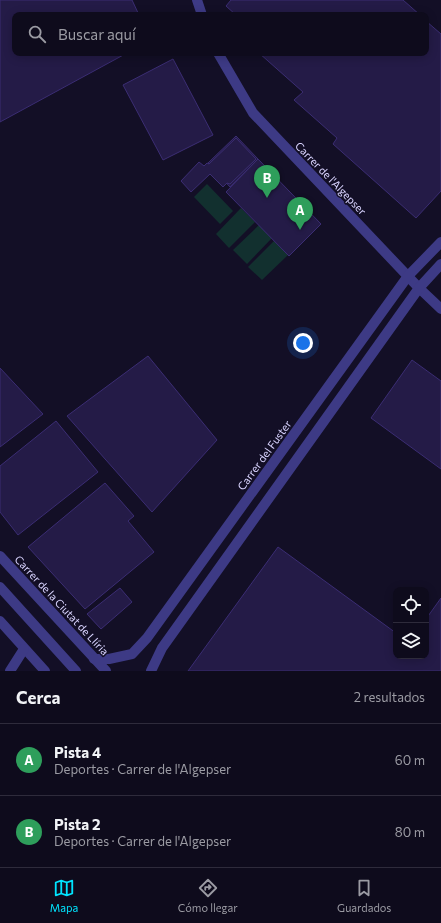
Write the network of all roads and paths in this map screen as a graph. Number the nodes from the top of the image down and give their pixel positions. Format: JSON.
{"nodes":[{"id":1,"x":197,"y":0,"type":"edge"},
{"id":2,"x":201,"y":12,"type":"edge"},
{"id":3,"x":220,"y":56,"type":"edge"},
{"id":4,"x":441,"y":242,"type":"edge"},
{"id":5,"x":441,"y":264,"type":"edge"},
{"id":6,"x":408,"y":276,"type":"junction"},
{"id":7,"x":419,"y":288,"type":"junction"},
{"id":8,"x":441,"y":309,"type":"edge"},
{"id":9,"x":0,"y":556,"type":"edge"},
{"id":10,"x":0,"y":587,"type":"edge"},
{"id":11,"x":0,"y":621,"type":"edge"},
{"id":12,"x":24,"y":648,"type":"junction"},
{"id":13,"x":94,"y":659,"type":"junction"},
{"id":14,"x":10,"y":671,"type":"edge"},
{"id":15,"x":45,"y":671,"type":"edge"},
{"id":16,"x":76,"y":671,"type":"edge"},
{"id":17,"x":106,"y":671,"type":"edge"},
{"id":18,"x":151,"y":671,"type":"edge"}],
"edges":[{"from":1,"to":2,"type":"street"},
{"from":3,"to":6,"type":"street","name":"Carrer de l'Algepser"},
{"from":4,"to":6,"type":"street","name":"Carrer del Fuster"},
{"from":5,"to":7,"type":"street"},
{"from":6,"to":7,"type":"street","name":"Carrer de l'Algepser"},
{"from":6,"to":13,"type":"street","name":"Carrer del Fuster"},
{"from":7,"to":8,"type":"street","name":"Carrer de l'Algepser"},
{"from":7,"to":18,"type":"street"},
{"from":9,"to":13,"type":"street","name":"Carrer de la Ciutat de Llíria"},
{"from":10,"to":16,"type":"street"},
{"from":11,"to":12,"type":"street"},
{"from":12,"to":14,"type":"street"},
{"from":12,"to":15,"type":"street"},
{"from":13,"to":17,"type":"street","name":"Carrer de la Ciutat de Llíria"}]}
